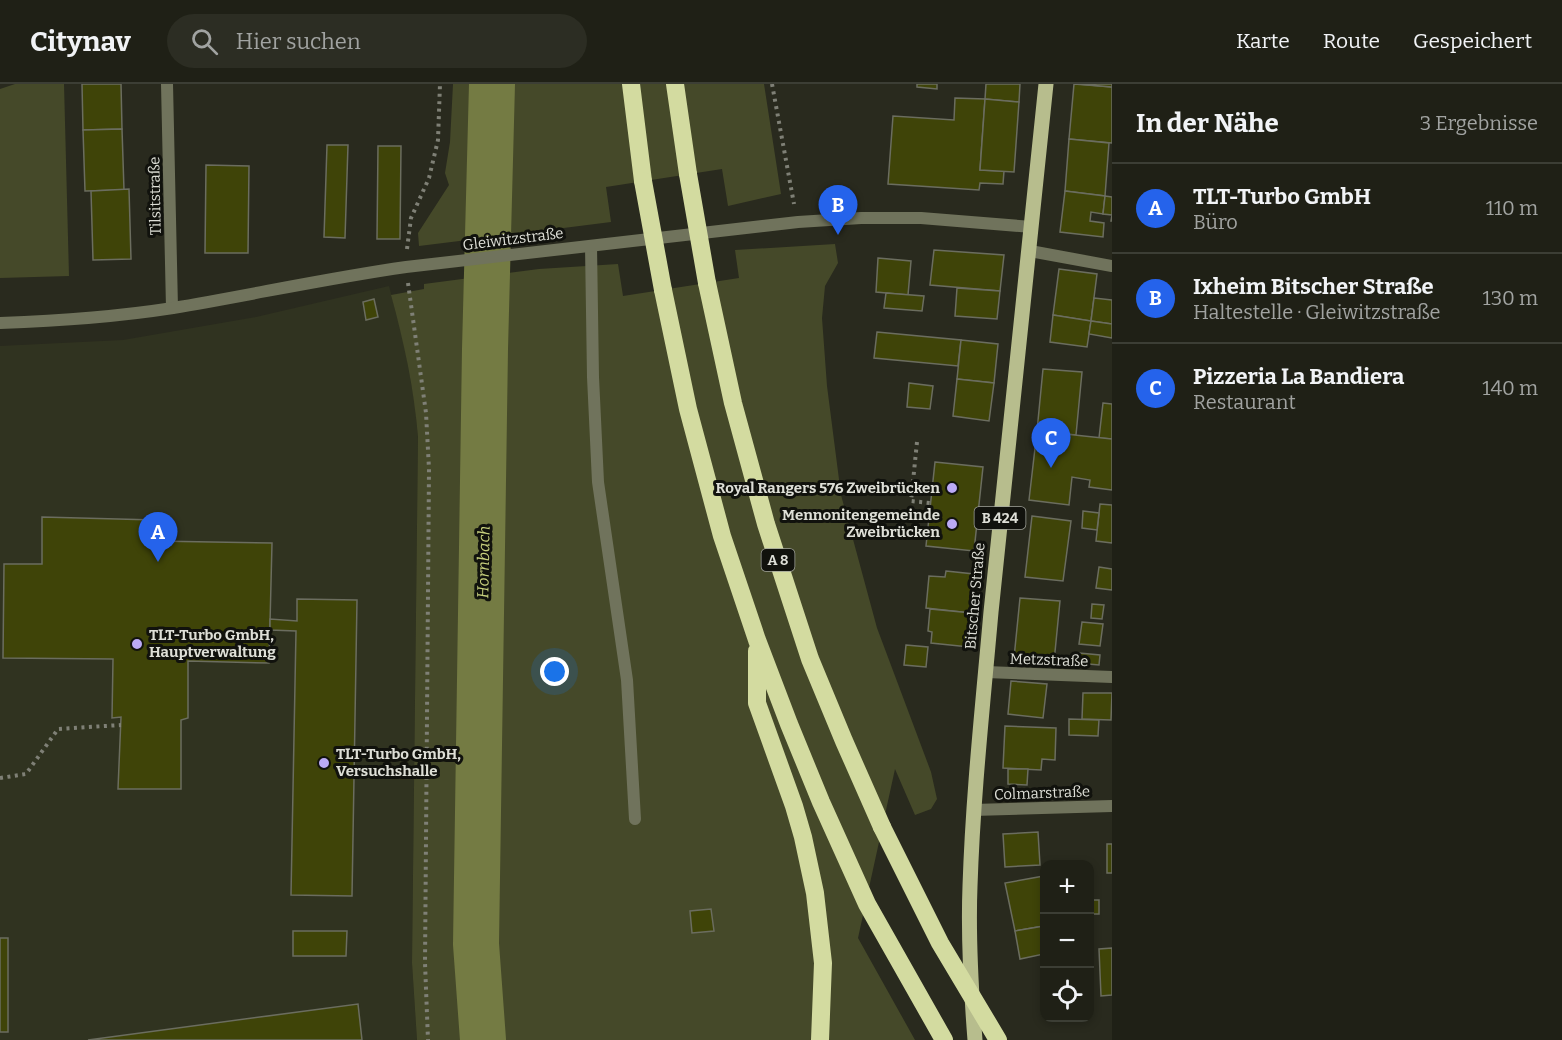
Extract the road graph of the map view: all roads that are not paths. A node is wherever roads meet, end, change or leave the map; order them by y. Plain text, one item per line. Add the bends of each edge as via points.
1 (167, 84) edge
2 (631, 84) edge
3 (675, 84) edge
4 (1046, 84) edge
5 (1032, 226) junction
6 (591, 246) junction
7 (1030, 251) junction
8 (1112, 266) edge
9 (172, 308) junction
10 (0, 323) edge
11 (757, 640) junction
12 (986, 672) junction
13 (1112, 678) edge
14 (1112, 806) edge
15 (973, 810) junction
16 (635, 819) dead end
17 (820, 1040) edge
18 (944, 1040) edge
19 (975, 1040) edge
20 (998, 1040) edge

1 - 9 street, Tilsitstraße
2 - 11 highway, bridge via 643,181 694,432 722,536
3 - 20 highway, A 8, bridge via 707,283 733,403 766,524 810,659 882,827 940,943
4 - 5 main road, Bitscher Straße / B 424
5 - 6 street, Gleiwitzstraße via 861,218
5 - 7 main road, Bitscher Straße / B 424
6 - 9 street, Gleiwitzstraße via 359,273
6 - 16 street via 598,482 627,680
7 - 8 street
7 - 12 main road, Bitscher Straße / B 424
9 - 10 street, Gleiwitzstraße via 81,319
11 - 17 highway via 757,703 794,806 815,893 823,963
11 - 18 highway via 867,904
12 - 13 street, Metzstraße
12 - 15 main road, Bitscher Straße / B 424
14 - 15 street, Colmarstraße
15 - 19 main road, Bitscher Straße / B 424 via 970,940

